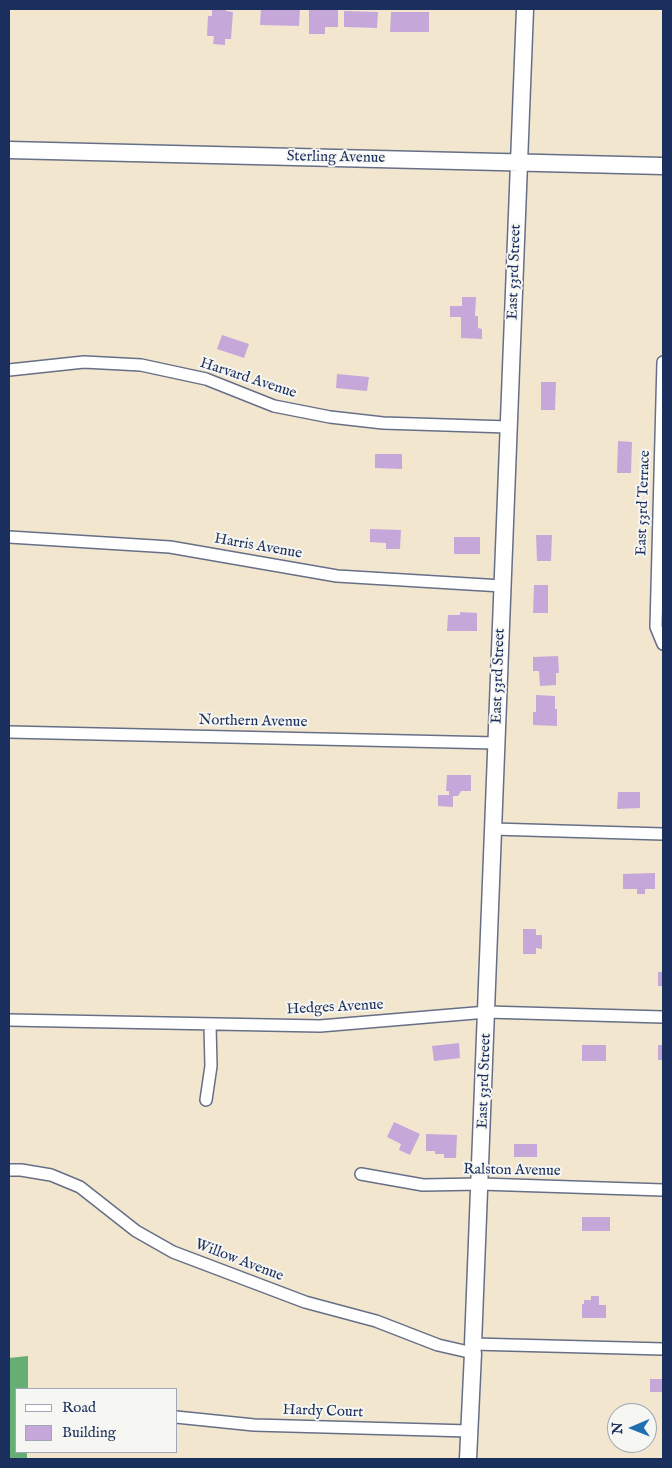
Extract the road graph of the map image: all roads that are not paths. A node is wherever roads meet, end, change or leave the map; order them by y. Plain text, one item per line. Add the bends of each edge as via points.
1 (525, 9) edge
2 (9, 150) edge
3 (519, 162) junction
4 (663, 166) edge
5 (663, 362) edge
6 (9, 370) edge
7 (508, 427) junction
8 (9, 537) edge
9 (502, 586) junction
10 (663, 644) edge
11 (9, 732) edge
12 (496, 743) junction
13 (493, 829) junction
14 (663, 834) edge
15 (487, 1012) junction
16 (663, 1017) edge
17 (9, 1020) edge
18 (210, 1025) junction
19 (206, 1100) dead end
20 (9, 1170) edge
21 (361, 1174) dead end
22 (481, 1184) junction
23 (663, 1190) edge
24 (473, 1348) junction
25 (663, 1350) edge
26 (178, 1417) edge
27 (469, 1431) junction
28 (468, 1459) edge

1 - 3 street, East 53rd Street
2 - 3 street, Sterling Avenue
3 - 4 street, Sterling Avenue
3 - 7 street, East 53rd Street
5 - 10 street, East 53rd Terrace via 656,626
6 - 7 street, Harvard Avenue via 84,362 141,366 206,379 274,406 330,417 383,424
7 - 9 street, East 53rd Street
8 - 9 street, Harris Avenue via 170,547 338,576
9 - 12 street, East 53rd Street
11 - 12 street, Northern Avenue
12 - 13 street, East 53rd Street
13 - 14 street
13 - 15 street, East 53rd Street
15 - 16 street, Hedges Avenue
15 - 18 street, Hedges Avenue via 320,1026
15 - 22 street, East 53rd Street
17 - 18 street, Hedges Avenue
18 - 19 street via 211,1066
20 - 24 street, Willow Avenue via 51,1175 80,1187 136,1231 173,1252 305,1302 376,1321 438,1345
21 - 22 street, Ralston Avenue via 423,1185
22 - 23 street, Ralston Avenue
22 - 24 street, East 53rd Street
24 - 25 street, Willow Avenue
24 - 27 street, East 53rd Street
26 - 27 street, Hardy Court via 254,1425
27 - 28 street, East 53rd Street

